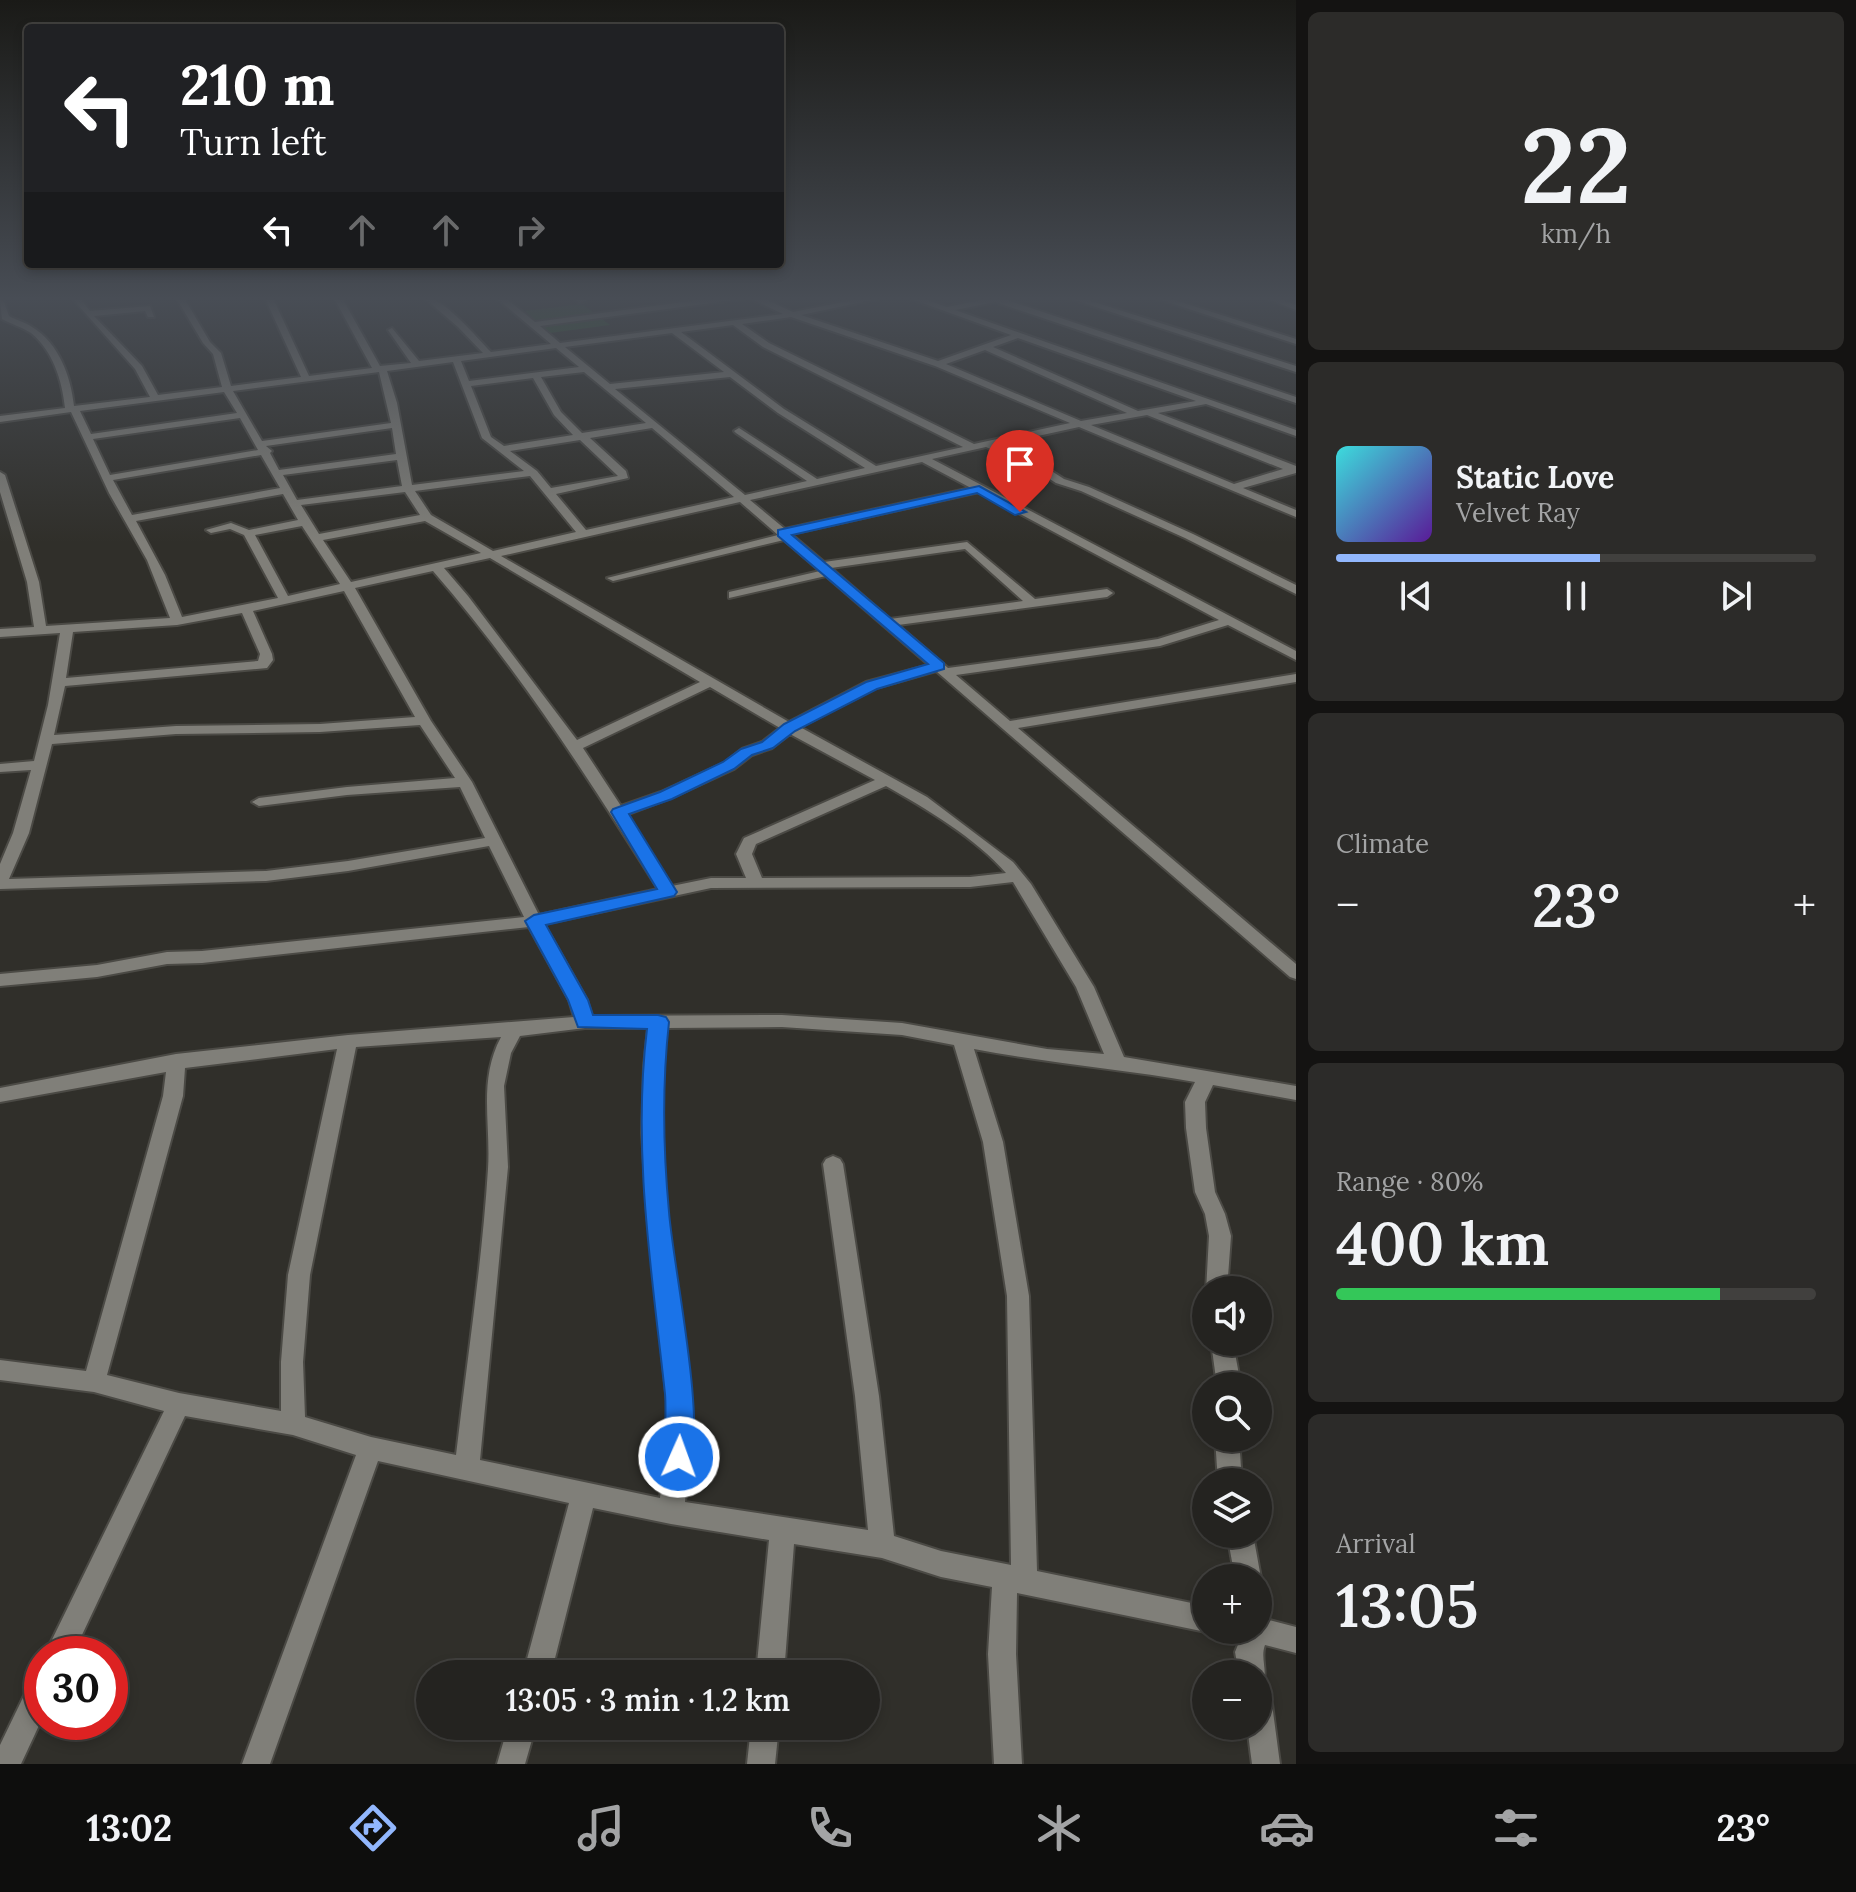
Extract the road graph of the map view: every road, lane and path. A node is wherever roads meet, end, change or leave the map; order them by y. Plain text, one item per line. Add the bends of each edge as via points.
1 (66, 378) edge
2 (147, 378) edge
3 (224, 378) edge
4 (304, 378) edge
5 (383, 378) edge
6 (462, 378) edge
7 (509, 378) edge
8 (538, 378) edge
9 (596, 378) edge
10 (689, 378) edge
11 (737, 378) edge
12 (833, 378) edge
13 (971, 378) edge
14 (1060, 378) edge
15 (1139, 378) edge
16 (1231, 378) edge
17 (464, 384) junction
18 (606, 387) junction
19 (227, 389) junction
20 (155, 398) junction
21 (1296, 400) edge
22 (1204, 402) junction
23 (72, 409) junction
24 (1143, 413) junction
25 (243, 415) junction
26 (0, 419) edge
27 (1078, 424) junction
28 (396, 425) junction
29 (653, 425) junction
30 (739, 431) dead end
31 (1296, 433) edge
32 (88, 437) junction
33 (581, 437) junction
34 (989, 445) junction
35 (264, 448) junction
36 (974, 448) junction
37 (503, 449) junction
38 (401, 456) junction
39 (924, 459) junction
40 (1295, 469) edge
41 (875, 470) junction
42 (278, 473) junction
43 (533, 473) junction
44 (0, 475) edge
45 (108, 478) junction
46 (816, 483) junction
47 (407, 487) junction
48 (1233, 488) junction
49 (979, 489) junction
50 (549, 492) junction
51 (291, 497) junction
52 (743, 499) junction
53 (1296, 514) edge
54 (427, 517) junction
55 (131, 519) junction
56 (305, 522) junction
57 (211, 530) dead end
58 (248, 533) junction
59 (583, 534) junction
60 (784, 534) junction
61 (316, 538) junction
62 (490, 556) junction
63 (437, 568) junction
64 (824, 569) junction
65 (613, 578) dead end
66 (348, 587) junction
67 (1296, 590) edge
68 (1107, 593) dead end
69 (733, 595) dead end
70 (285, 601) junction
71 (1033, 604) junction
72 (246, 609) junction
73 (177, 621) junction
74 (1228, 621) junction
75 (888, 623) junction
76 (67, 629) junction
77 (41, 631) junction
78 (0, 633) edge
79 (1296, 656) edge
80 (942, 669) junction
81 (1296, 678) edge
82 (712, 681) junction
83 (57, 683) junction
84 (424, 721) junction
85 (1009, 725) junction
86 (790, 727) junction
87 (47, 740) junction
88 (575, 746) junction
89 (40, 765) junction
90 (0, 768) edge
91 (887, 780) junction
92 (465, 782) junction
93 (259, 802) dead end
94 (619, 812) junction
95 (493, 841) junction
96 (1017, 877) junction
97 (755, 881) junction
98 (0, 883) edge
99 (668, 892) junction
100 (534, 921) junction
101 (1296, 973) edge
102 (0, 980) edge
103 (585, 1022) junction
104 (658, 1022) junction
105 (513, 1032) junction
106 (962, 1040) junction
107 (348, 1041) junction
108 (176, 1061) junction
109 (1117, 1062) junction
110 (1207, 1078) junction
111 (1296, 1093) edge
112 (0, 1095) edge
113 (833, 1164) dead end
114 (1217, 1276) edge
115 (0, 1370) edge
116 (94, 1382) junction
117 (179, 1404) junction
118 (293, 1424) junction
119 (371, 1448) junction
120 (467, 1468) junction
121 (584, 1494) junction
122 (671, 1512) junction
123 (782, 1531) junction
124 (882, 1545) junction
125 (1015, 1578) junction
126 (1192, 1616) edge
127 (1272, 1634) edge
128 (68, 1636) edge
129 (1296, 1640) edge
130 (541, 1660) edge
131 (771, 1660) edge
132 (24, 1726) edge
133 (518, 1740) edge
134 (764, 1740) edge
135 (1263, 1740) edge
136 (6, 1764) edge
137 (256, 1764) edge
138 (511, 1764) edge
139 (761, 1764) edge
140 (1008, 1764) edge
141 (1266, 1764) edge

1 - 23 street
2 - 20 street
3 - 19 street
4 - 19 street
5 - 28 street
6 - 17 street
7 - 17 street
8 - 33 street via 557,413
9 - 18 street
10 - 18 street
11 - 41 street
12 - 36 street
13 - 27 street
14 - 24 street
15 - 22 street
16 - 21 street
17 - 37 street via 487,438
18 - 29 street
19 - 20 street
19 - 25 street
20 - 23 street
22 - 24 street
22 - 31 street
23 - 26 street
23 - 32 street
24 - 27 street
24 - 40 street
25 - 32 street
25 - 35 street
27 - 34 street
27 - 48 street
28 - 35 street
28 - 38 street
29 - 33 street
29 - 52 street
30 - 46 street
32 - 45 street
33 - 37 street
33 - 50 street via 623,478
34 - 36 street
34 - 67 street
35 - 42 street
35 - 45 street
36 - 39 street
37 - 43 street
38 - 42 street
38 - 47 street
39 - 41 street
39 - 49 street
40 - 48 street
41 - 46 street
42 - 51 street
43 - 47 street
43 - 50 street
44 - 77 street via 33,582
45 - 55 street
46 - 52 street
47 - 51 street
47 - 54 street
48 - 53 street
49 - 60 street
49 - 74 street
50 - 59 street
51 - 55 street
51 - 56 street
52 - 59 street
52 - 60 street
54 - 61 street
54 - 62 street
55 - 73 street
56 - 58 street
56 - 61 street
57 - 58 street via 231,526
58 - 70 street
59 - 62 street
60 - 64 street
60 - 65 street
61 - 66 street
62 - 63 street
62 - 82 street
63 - 66 street
63 - 88 street
64 - 69 street
64 - 71 street via 967,545
64 - 75 street
66 - 70 street
66 - 84 street
68 - 71 street
70 - 72 street
71 - 75 street
72 - 73 street
72 - 83 street via 266,654 262,665
73 - 76 street
74 - 79 street
74 - 80 street via 1160,642
75 - 80 street
76 - 77 street
76 - 83 street
77 - 78 street
80 - 85 street
80 - 86 street via 871,685
81 - 85 street
82 - 86 street
82 - 88 street
83 - 87 street
84 - 87 street
84 - 92 street
85 - 101 street
86 - 91 street
86 - 94 street via 729,766
87 - 89 street
88 - 94 street
89 - 90 street
89 - 98 street
91 - 96 street via 952,820
91 - 97 street via 749,841 744,854
92 - 93 street
92 - 95 street
94 - 99 street
95 - 98 street via 266,876
95 - 100 street
96 - 97 street via 970,882
96 - 109 street via 1085,987
97 - 99 street
99 - 100 street
100 - 102 street
100 - 103 street
103 - 104 street
103 - 105 street
104 - 106 street via 782,1021 902,1029
104 - 122 street via 652,1133 681,1420
105 - 107 street
105 - 120 street via 495,1086 498,1167
106 - 109 street
106 - 125 street via 993,1142 1018,1296
107 - 108 street
107 - 118 street via 299,1275
108 - 112 street
108 - 116 street via 170,1109
109 - 110 street
110 - 111 street
110 - 114 street via 1195,1102 1196,1128 1205,1192 1220,1236
113 - 124 street via 867,1396
115 - 116 street
116 - 117 street
117 - 118 street
117 - 128 street
118 - 119 street
119 - 120 street
119 - 137 street
120 - 121 street
121 - 122 street
121 - 130 street
122 - 123 street
123 - 124 street
123 - 131 street
124 - 125 street via 941,1564
125 - 126 street
125 - 140 street via 1002,1654
127 - 129 street
132 - 136 street
133 - 138 street
134 - 139 street
135 - 141 street

